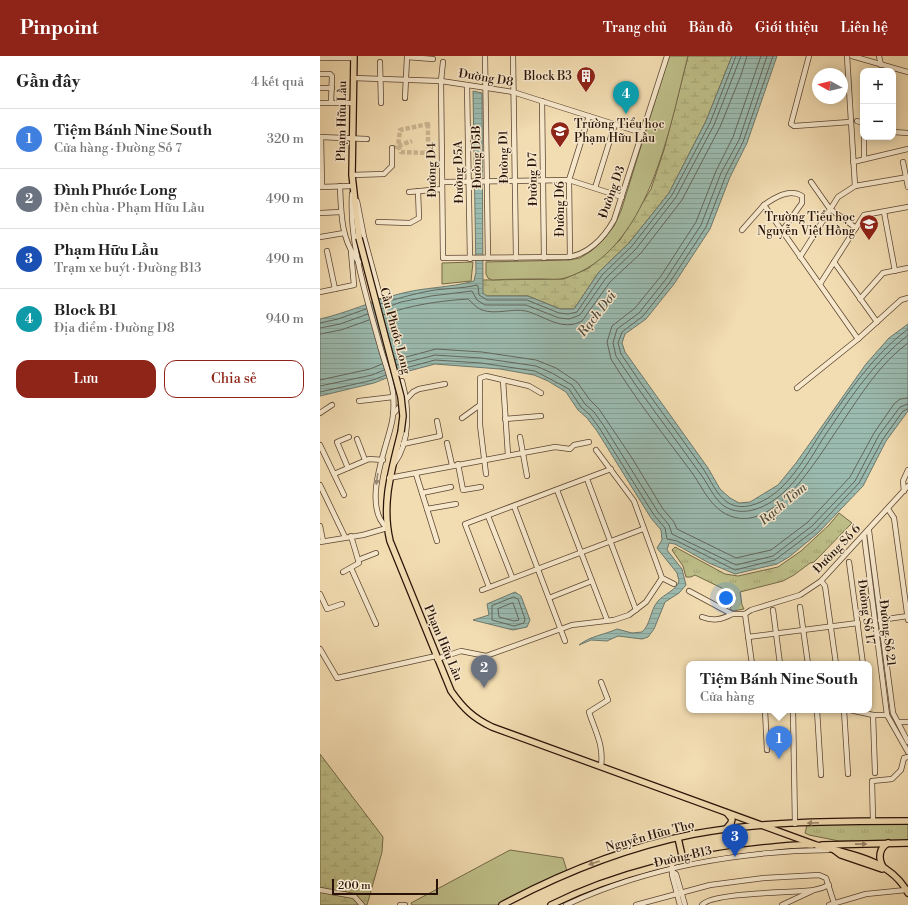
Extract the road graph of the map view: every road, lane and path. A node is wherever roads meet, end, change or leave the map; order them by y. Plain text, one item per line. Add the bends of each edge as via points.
1 (485, 56) edge
2 (513, 56) edge
3 (667, 56) edge
4 (809, 56) edge
5 (847, 56) edge
6 (852, 56) edge
7 (879, 56) edge
8 (354, 57) edge
9 (320, 58) edge
10 (433, 58) dead end
11 (380, 62) dead end
12 (443, 62) dead end
13 (881, 65) junction
14 (908, 72) edge
15 (320, 74) edge
16 (353, 78) junction
17 (381, 79) junction
18 (405, 80) junction
19 (441, 81) junction
20 (467, 85) junction
21 (320, 88) edge
22 (332, 88) junction
23 (486, 88) junction
24 (513, 92) junction
25 (405, 98) dead end
26 (542, 101) junction
27 (320, 103) edge
28 (332, 103) junction
29 (353, 103) junction
30 (381, 103) dead end
31 (589, 116) junction
32 (857, 120) dead end
33 (850, 122) junction
34 (860, 122) edge
35 (615, 124) junction
36 (896, 132) edge
37 (642, 133) junction
38 (908, 133) edge
39 (321, 137) edge
40 (352, 138) junction
41 (367, 138) dead end
42 (864, 140) edge
43 (392, 148) tunnel mouth
44 (908, 149) edge
45 (864, 159) junction
46 (321, 162) edge
47 (852, 162) junction
48 (903, 162) dead end
49 (352, 175) junction
50 (907, 177) edge
51 (514, 180) junction
52 (543, 180) junction
53 (569, 180) junction
54 (471, 181) junction
55 (486, 181) junction
56 (442, 182) junction
57 (811, 182) dead end
58 (321, 186) edge
59 (340, 186) junction
60 (352, 186) junction
61 (855, 186) junction
62 (908, 187) edge
63 (596, 188) junction
64 (442, 189) junction
65 (418, 191) junction
66 (409, 192) dead end
67 (622, 197) junction
68 (764, 206) junction
69 (908, 207) edge
70 (830, 209) junction
71 (341, 212) junction
72 (884, 212) junction
73 (320, 213) edge
74 (378, 222) dead end
75 (856, 228) junction
76 (742, 230) dead end
77 (782, 231) junction
78 (344, 233) junction
79 (320, 237) edge
80 (359, 238) joint
81 (327, 251) dead end
82 (351, 252) junction
83 (570, 257) junction
84 (800, 257) junction
85 (487, 258) junction
86 (516, 258) junction
87 (544, 258) junction
88 (472, 259) junction
89 (359, 262) junction
90 (834, 262) junction
91 (908, 268) edge
92 (895, 270) junction
93 (375, 279) junction
94 (363, 283) junction
95 (820, 284) junction
96 (335, 289) junction
97 (320, 292) edge
98 (380, 296) dead end
99 (908, 298) edge
100 (860, 299) junction
101 (877, 322) junction
102 (858, 339) junction
103 (503, 380) junction
104 (402, 381) dead end
105 (445, 384) dead end
106 (796, 388) dead end
107 (541, 393) dead end
108 (393, 395) junction
109 (406, 400) junction
110 (358, 401) dead end
111 (332, 405) dead end
112 (480, 405) junction
113 (320, 412) edge
114 (393, 414) junction
115 (541, 416) dead end
116 (462, 418) dead end
117 (505, 419) junction
118 (437, 421) dead end
119 (401, 432) joint
120 (349, 436) dead end
121 (520, 437) dead end
122 (356, 439) dead end
123 (589, 442) dead end
124 (447, 443) dead end
125 (403, 444) junction
126 (320, 445) edge
127 (596, 450) dead end
128 (522, 453) junction
129 (508, 455) junction
130 (365, 460) junction
131 (382, 460) junction
132 (484, 460) junction
133 (458, 464) junction
134 (452, 465) junction
135 (392, 466) junction
136 (348, 468) junction
137 (611, 470) junction
138 (908, 470) edge
139 (334, 474) junction
140 (416, 474) junction
141 (486, 474) dead end
142 (527, 476) dead end
143 (389, 478) junction
144 (587, 479) junction
145 (320, 485) edge
146 (908, 486) edge
147 (452, 487) dead end
148 (481, 487) dead end
149 (557, 490) junction
150 (904, 491) junction
151 (422, 493) junction
152 (344, 495) dead end
153 (456, 504) dead end
154 (514, 506) junction
155 (427, 509) junction
156 (888, 509) junction
157 (488, 516) junction
158 (320, 526) edge
159 (387, 528) junction
160 (643, 529) junction
161 (869, 531) junction
162 (864, 535) junction
163 (351, 536) junction
164 (345, 537) junction
165 (322, 541) edge
166 (437, 541) dead end
167 (610, 541) junction
168 (581, 552) junction
169 (376, 553) dead end
170 (358, 560) junction
171 (849, 562) dead end
172 (350, 568) junction
173 (538, 569) junction
174 (343, 572) dead end
175 (512, 577) junction
176 (662, 578) junction
177 (592, 581) junction
178 (821, 581) junction
179 (674, 584) dead end
180 (489, 587) junction
181 (482, 590) dead end
182 (689, 591) dead end
183 (320, 594) edge
184 (549, 598) junction
185 (342, 604) dead end
186 (800, 607) dead end
187 (636, 610) junction
188 (773, 610) dead end
189 (732, 614) junction
190 (745, 614) junction
191 (908, 616) edge
192 (702, 617) dead end
193 (607, 620) junction
194 (880, 620) junction
195 (908, 620) edge
196 (858, 622) junction
197 (376, 624) dead end
198 (831, 626) junction
199 (561, 629) junction
200 (803, 630) junction
201 (776, 634) junction
202 (748, 637) junction
203 (565, 641) dead end
204 (320, 649) edge
205 (436, 657) junction
206 (752, 661) edge
207 (780, 661) edge
208 (808, 661) edge
209 (836, 661) edge
210 (863, 661) edge
211 (601, 682) dead end
212 (765, 713) edge
213 (793, 713) edge
214 (817, 713) edge
215 (844, 713) edge
216 (864, 713) edge
217 (887, 714) junction
218 (873, 715) junction
219 (898, 722) junction
220 (908, 722) edge
221 (908, 742) edge
222 (767, 750) dead end
223 (908, 752) edge
224 (908, 757) edge
225 (601, 766) junction
226 (875, 773) dead end
227 (848, 774) dead end
228 (820, 775) dead end
229 (723, 811) junction
230 (908, 820) edge
231 (873, 821) junction
232 (795, 824) junction
233 (764, 826) junction
234 (726, 829) junction
235 (678, 838) junction
236 (889, 843) junction
237 (908, 843) edge
238 (816, 845) junction
239 (833, 849) junction
240 (683, 860) junction
241 (672, 868) junction
242 (884, 870) junction
243 (829, 885) junction
244 (320, 890) edge
245 (816, 890) junction
246 (800, 891) junction
247 (907, 891) edge
248 (679, 893) junction
249 (801, 896) junction
250 (832, 904) edge
251 (362, 905) edge
252 (400, 905) edge
253 (405, 905) edge
254 (502, 905) edge
255 (551, 905) edge
256 (566, 905) edge
257 (636, 905) edge
258 (680, 905) edge
259 (685, 905) edge
260 (702, 905) edge
261 (782, 905) edge

1 - 23 street, Đường D5B
2 - 24 street, Đường D1
3 - 37 street, Đường D3
4 - 33 street via 792,124 794,126
5 - 33 street
6 - 13 street
7 - 13 street
8 - 9 street
8 - 16 main road, Phạm Hữu Lầu
10 - 18 street via 407,57
11 - 17 street
12 - 19 street, Đường D4
13 - 14 street
15 - 22 street via 332,76
16 - 17 street, Đường D8
16 - 29 main road, Phạm Hữu Lầu
17 - 18 street, Đường D8
17 - 30 street
18 - 19 street, Đường D8
18 - 25 street
19 - 20 street, Đường D8
19 - 56 street, Đường D4
20 - 23 street, Đường D8
20 - 54 street, Đường D5A
21 - 22 street
22 - 28 street
23 - 24 street, Đường D8
23 - 55 street, Đường D5B
24 - 26 street, Đường D8
24 - 51 street, Đường D1
26 - 31 street, Đường D8
26 - 52 street, Đường D7
27 - 28 street
28 - 29 street
29 - 40 main road, Phạm Hữu Lầu
31 - 35 street, Đường D8
31 - 53 street, Đường D6
32 - 34 street
33 - 47 street
35 - 37 street, Đường D8
35 - 63 street
36 - 38 street
37 - 67 street, Đường D3
39 - 40 street
39 - 46 street
40 - 41 street
40 - 49 main road, Phạm Hữu Lầu
42 - 45 street
43 - 49 street via 392,166 384,174
44 - 45 street
45 - 47 street
46 - 58 street
47 - 61 street
48 - 50 street
49 - 60 main road, Phạm Hữu Lầu
50 - 61 street
50 - 62 street
51 - 52 street
51 - 55 street
51 - 86 street, Đường D1
52 - 53 street
52 - 87 street, Đường D7
53 - 63 street
53 - 83 street, Đường D6
54 - 55 street
54 - 56 street
54 - 88 street, Đường D5A
55 - 85 street, Đường D5B
56 - 64 street, Đường D4
57 - 70 street
58 - 59 street
59 - 60 street
59 - 71 street
60 - 80 main road, Phạm Hữu Lầu
60 - 89 street, Phạm Hữu Lầu via 353,220
60 - 93 street, Phạm Hữu Lầu
61 - 70 street via 838,198
63 - 67 street
64 - 65 street
64 - 88 street, Đường D4 via 443,258
65 - 66 street
65 - 74 street via 419,218 415,222
67 - 83 street, Đường D3 via 614,220 602,237 583,253
68 - 76 street
68 - 77 street
68 - 77 street via 778,196 795,193 802,196 802,203
69 - 72 street
70 - 75 street
70 - 84 street
71 - 73 street
71 - 78 street
72 - 75 street via 864,215
72 - 92 street
75 - 90 street
77 - 84 street
78 - 79 street
78 - 82 street
80 - 119 main road, Cầu Phước Long, bridge via 401,397
81 - 96 street
82 - 89 street
82 - 96 street via 354,285
83 - 87 street, Đường D3
84 - 95 street
85 - 86 street, Đường D3
85 - 88 street, Đường D3
86 - 87 street, Đường D3
89 - 94 street, Phạm Hữu Lầu
90 - 95 street
90 - 100 street
91 - 92 street
92 - 100 street via 883,273
93 - 94 street
93 - 98 street, Phạm Hữu Lầu
94 - 108 street, Cầu Phước Long
95 - 102 street
96 - 97 street
99 - 101 street via 901,300
100 - 101 street
101 - 102 street
102 - 106 street
103 - 107 street via 529,386
103 - 112 street via 486,376 480,378
103 - 117 street
104 - 109 street, Phạm Hữu Lầu
105 - 109 street via 419,389
108 - 110 street
108 - 114 street, Phạm Hữu Lầu
109 - 114 street
109 - 125 street, Phạm Hữu Lầu via 407,419
111 - 113 street
112 - 116 street
112 - 132 street
114 - 131 street, Phạm Hữu Lầu
115 - 117 street
117 - 129 street
118 - 125 street via 440,436
119 - 135 main road, Phạm Hữu Lầu
120 - 136 street via 337,442
121 - 128 street
122 - 130 street
123 - 128 street via 574,445 570,449 555,447
124 - 134 street
125 - 135 street, Phạm Hữu Lầu
126 - 139 street
127 - 137 street
128 - 129 street
128 - 142 street
129 - 132 street
130 - 131 street
130 - 136 street
131 -> 159 street, Phạm Hữu Lầu via 378,472 377,504 382,522
132 - 133 street
132 - 141 street
133 - 134 street
133 - 148 street via 463,490
134 - 140 street
135 - 143 main road, Phạm Hữu Lầu
136 - 139 street
137 - 144 street
137 - 160 street via 634,501
138 - 150 street via 903,481
139 - 152 street
140 - 143 street
140 - 151 street
143 - 159 main road, Phạm Hữu Lầu
144 - 149 street
144 - 167 street
145 - 164 street
146 - 150 street, Đường Số 6
147 - 151 street
149 - 154 street
149 - 168 street
150 - 156 street, Đường Số 6
151 - 155 street
153 - 155 street
154 - 157 street
154 - 173 street
155 - 166 street
156 - 161 street, Đường Số 6
156 - 191 street via 894,518
157 - 175 street
157 - 180 street via 465,524
158 - 165 street
159 - 163 street
159 - 205 main road, Phạm Hữu Lầu via 394,554
160 - 167 street
160 - 176 street
161 - 162 street, Đường Số 6
161 - 194 street, Đường Số 21
162 - 178 street, Đường Số 6
162 - 217 street, Đường Số 21
163 - 164 street
163 - 170 street
164 - 165 street
167 - 168 street
167 - 187 street
168 - 173 street
168 - 177 street
169 - 170 street
170 - 172 street via 359,563
171 - 196 street, Đường Số 17
172 - 174 street
172 - 197 street
173 - 175 street
173 - 184 street
175 - 180 street
176 - 179 street
176 - 187 street via 646,602
177 - 184 street
177 - 193 street
178 - 190 street, Đường Số 6 via 800,595
178 - 198 street via 825,586
180 - 181 street
182 - 189 street
183 - 185 street via 327,609
184 - 199 street
186 - 200 street
187 - 193 street via 630,615
188 - 201 street
189 - 190 street
189 - 192 street via 717,620
190 - 202 street
191 - 194 street
191 - 195 street
193 - 199 street
194 - 219 street, Đường Số 21 via 893,713
196 - 198 street
196 - 210 street, Đường Số 17
198 - 200 street
198 - 209 street
199 - 203 street
199 - 205 street via 486,656 461,651
200 - 201 street
200 - 208 street
201 - 202 street
201 - 207 street
202 - 206 street
204 - 205 street via 337,678
205 - 225 main road, Phạm Hữu Lầu via 451,691 464,709 475,718 492,727
211 - 225 street via 608,700 589,712 602,748
212 - 222 street
213 - 232 street
214 - 228 street
215 - 227 street
216 - 218 street
217 - 218 street
217 - 223 street, Đường Số 21
218 - 226 street
219 - 220 street
219 - 221 street, Đường Số 21
224 - 231 street via 904,758 901,770 892,779 872,781
225 - 229 main road, Phạm Hữu Lầu
229 - 233 main road, Phạm Hữu Lầu
229 - 234 main road via 732,819
230 - 231 main road, Nguyễn Hữu Thọ
231 -> 232 main road, Nguyễn Hữu Thọ
232 - 233 main road, Nguyễn Hữu Thọ
233 - 234 main road, Nguyễn Hữu Thọ
233 - 238 main road, Phạm Hữu Lầu
234 - 235 main road, Nguyễn Hữu Thọ
235 - 240 main road
235 -> 254 main road, Nguyễn Hữu Thọ via 591,864 549,881
236 - 237 main road
238 -> 236 main road
236 - 242 main road via 880,856
238 - 239 main road, Phạm Hữu Lầu
238 - 240 main road via 799,844
239 - 241 street, Đường B13 via 776,852
239 - 242 main road, Phạm Hữu Lầu via 874,861
240 - 241 main road
241 - 248 street
241 - 255 main road via 602,884
241 - 256 street, Đường B13
242 - 247 main road, Phạm Hữu Lầu via 898,879
243 - 245 street
243 - 248 street via 822,876 792,876 710,885
243 - 250 street
244 - 251 street via 354,896
245 - 246 street
245 - 249 street
246 - 249 street
246 - 260 street via 710,900
247 - 250 street via 866,894
248 - 257 street
248 - 258 street
248 - 259 street
249 - 261 street
252 - 253 street

